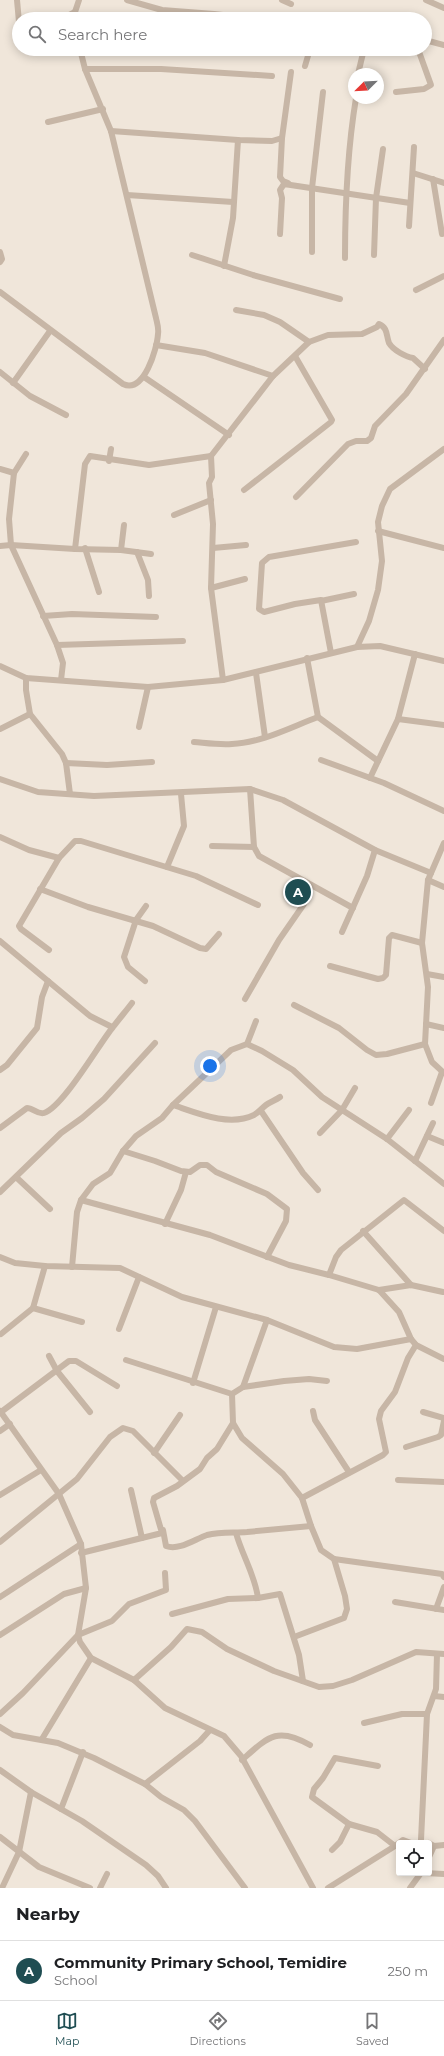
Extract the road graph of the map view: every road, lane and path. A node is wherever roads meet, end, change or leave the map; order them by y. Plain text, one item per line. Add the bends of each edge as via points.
1 (17, 0) edge
2 (79, 0) edge
3 (127, 0) edge
4 (282, 0) edge
5 (430, 1) edge
6 (291, 4) dead end
7 (444, 8) edge
8 (18, 12) edge
9 (75, 12) edge
10 (188, 12) edge
11 (432, 42) edge
12 (444, 45) edge
13 (82, 56) edge
14 (308, 56) edge
15 (362, 56) edge
16 (421, 56) edge
17 (305, 66) dead end
18 (359, 68) edge
19 (85, 69) junction
20 (291, 72) dead end
21 (272, 76) dead end
22 (323, 92) dead end
23 (396, 92) dead end
24 (355, 104) edge
25 (103, 109) junction
26 (48, 122) dead end
27 (111, 131) junction
28 (282, 138) junction
29 (238, 140) junction
30 (414, 147) dead end
31 (383, 149) dead end
32 (412, 173) junction
33 (444, 175) edge
34 (433, 179) junction
35 (443, 182) edge
36 (294, 185) junction
37 (312, 188) junction
38 (345, 193) junction
39 (127, 196) junction
40 (376, 198) junction
41 (233, 202) junction
42 (410, 203) junction
43 (410, 226) dead end
44 (280, 234) dead end
45 (442, 234) dead end
46 (0, 252) edge
47 (312, 252) dead end
48 (192, 255) dead end
49 (374, 255) dead end
50 (345, 258) dead end
51 (0, 262) edge
52 (224, 266) junction
53 (444, 276) edge
54 (416, 290) dead end
55 (0, 292) edge
56 (340, 299) dead end
57 (236, 310) dead end
58 (50, 331) junction
59 (444, 340) edge
60 (309, 342) junction
61 (156, 345) junction
62 (294, 356) junction
63 (425, 369) junction
64 (0, 372) edge
65 (273, 376) junction
66 (144, 377) junction
67 (13, 383) junction
68 (66, 415) dead end
69 (229, 435) junction
70 (111, 449) dead end
71 (444, 449) edge
72 (26, 454) dead end
73 (211, 456) junction
74 (109, 461) junction
75 (0, 469) edge
76 (14, 473) junction
77 (244, 490) dead end
78 (296, 497) dead end
79 (211, 500) junction
80 (174, 515) dead end
81 (124, 525) dead end
82 (378, 531) junction
83 (356, 542) dead end
84 (11, 545) junction
85 (246, 545) dead end
86 (0, 546) edge
87 (85, 548) junction
88 (213, 548) junction
89 (444, 548) edge
90 (75, 549) junction
91 (121, 550) junction
92 (137, 552) junction
93 (151, 554) dead end
94 (245, 579) dead end
95 (211, 588) junction
96 (99, 592) dead end
97 (354, 594) dead end
98 (149, 596) dead end
99 (321, 601) junction
100 (43, 616) junction
101 (156, 617) dead end
102 (183, 641) dead end
103 (57, 645) junction
104 (357, 648) junction
105 (331, 653) junction
106 (415, 654) junction
107 (307, 658) junction
108 (444, 661) edge
109 (0, 666) edge
110 (256, 673) junction
111 (26, 678) junction
112 (61, 680) junction
113 (224, 680) junction
114 (148, 686) junction
115 (30, 714) junction
116 (318, 717) junction
117 (398, 719) junction
118 (444, 725) edge
119 (139, 727) dead end
120 (0, 729) edge
121 (265, 737) junction
122 (194, 742) dead end
123 (321, 760) dead end
124 (378, 761) junction
125 (66, 762) junction
126 (152, 762) dead end
127 (370, 778) junction
128 (0, 779) edge
129 (250, 789) junction
130 (70, 794) junction
131 (181, 794) junction
132 (444, 811) edge
133 (0, 837) edge
134 (444, 843) edge
135 (212, 846) dead end
136 (254, 847) junction
137 (375, 850) junction
138 (59, 858) junction
139 (167, 867) junction
140 (431, 873) junction
141 (428, 880) junction
142 (311, 885) junction
143 (444, 887) edge
144 (40, 889) junction
145 (258, 905) dead end
146 (146, 906) dead end
147 (353, 908) junction
148 (136, 920) junction
149 (342, 932) dead end
150 (219, 934) dead end
151 (422, 943) junction
152 (2, 945) edge
153 (48, 950) dead end
154 (330, 966) dead end
155 (428, 974) junction
156 (444, 977) edge
157 (145, 981) dead end
158 (48, 982) junction
159 (245, 999) dead end
160 (132, 1003) dead end
161 (294, 1005) dead end
162 (256, 1021) dead end
163 (426, 1024) junction
164 (112, 1027) junction
165 (444, 1028) edge
166 (155, 1043) dead end
167 (246, 1044) junction
168 (425, 1044) junction
169 (0, 1070) edge
170 (443, 1073) edge
171 (355, 1088) dead end
172 (280, 1097) dead end
173 (431, 1103) dead end
174 (172, 1105) junction
175 (261, 1110) junction
176 (342, 1110) junction
177 (409, 1110) dead end
178 (433, 1123) dead end
179 (0, 1128) edge
180 (320, 1133) dead end
181 (427, 1136) junction
182 (387, 1139) junction
183 (444, 1143) edge
184 (123, 1151) junction
185 (414, 1161) junction
186 (186, 1172) junction
187 (16, 1177) junction
188 (444, 1184) edge
189 (318, 1190) dead end
190 (0, 1192) edge
191 (81, 1200) junction
192 (50, 1209) dead end
193 (165, 1224) junction
194 (363, 1231) junction
195 (444, 1231) edge
196 (0, 1257) edge
197 (267, 1257) junction
198 (45, 1266) junction
199 (72, 1267) junction
200 (329, 1275) junction
201 (139, 1277) junction
202 (411, 1285) junction
203 (380, 1290) junction
204 (443, 1292) dead end
205 (216, 1307) junction
206 (34, 1308) junction
207 (267, 1320) junction
208 (82, 1322) dead end
209 (119, 1329) dead end
210 (1, 1334) edge
211 (411, 1339) junction
212 (416, 1345) junction
213 (49, 1356) dead end
214 (444, 1359) edge
215 (126, 1360) dead end
216 (57, 1371) junction
217 (326, 1381) dead end
218 (193, 1383) junction
219 (117, 1386) dead end
220 (243, 1387) junction
221 (232, 1394) junction
222 (0, 1411) edge
223 (313, 1411) dead end
224 (90, 1412) dead end
225 (423, 1412) dead end
226 (180, 1415) dead end
227 (444, 1419) edge
228 (234, 1423) junction
229 (10, 1424) junction
230 (0, 1431) edge
231 (406, 1447) dead end
232 (154, 1453) junction
233 (41, 1470) junction
234 (349, 1472) junction
235 (398, 1480) dead end
236 (183, 1481) junction
237 (444, 1482) edge
238 (131, 1490) dead end
239 (59, 1494) junction
240 (0, 1495) edge
241 (302, 1498) junction
242 (311, 1526) junction
243 (163, 1530) junction
244 (236, 1533) junction
245 (142, 1538) junction
246 (0, 1542) edge
247 (81, 1544) junction
248 (81, 1553) junction
249 (334, 1559) junction
250 (166, 1573) dead end
251 (444, 1577) edge
252 (444, 1587) edge
253 (86, 1588) junction
254 (0, 1597) edge
255 (258, 1598) junction
256 (395, 1602) dead end
257 (436, 1609) junction
258 (444, 1610) edge
259 (172, 1614) dead end
260 (0, 1635) edge
261 (78, 1635) junction
262 (294, 1637) junction
263 (441, 1654) edge
264 (91, 1658) junction
265 (134, 1680) junction
266 (303, 1681) junction
267 (434, 1696) junction
268 (444, 1697) edge
269 (0, 1714) edge
270 (427, 1714) junction
271 (364, 1723) dead end
272 (0, 1727) edge
273 (210, 1730) junction
274 (42, 1739) junction
275 (310, 1745) dead end
276 (83, 1752) junction
277 (242, 1760) junction
278 (378, 1766) dead end
279 (0, 1770) edge
280 (145, 1784) junction
281 (32, 1792) junction
282 (61, 1809) junction
283 (350, 1824) junction
284 (0, 1837) edge
285 (419, 1840) edge
286 (432, 1844) edge
287 (444, 1845) edge
288 (395, 1846) joint
289 (332, 1850) dead end
290 (19, 1852) junction
291 (432, 1873) edge
292 (106, 1874) dead end
293 (444, 1874) edge
294 (419, 1876) edge
295 (164, 1886) edge
296 (2, 1888) edge
297 (90, 1888) edge
298 (100, 1888) edge
299 (156, 1888) edge
300 (245, 1888) edge
301 (313, 1888) edge
302 (328, 1888) edge
303 (410, 1888) edge

1 - 8 street
2 - 9 street
3 - 10 street via 162,10
4 - 6 street
5 - 7 street
11 - 12 street
13 - 19 street
14 - 17 street
15 - 18 street
16 - 23 street via 431,85 424,89
19 - 21 street via 161,69
19 - 25 street
20 - 28 street
22 - 37 street
24 - 38 street via 348,148
25 - 26 street
25 - 27 street
27 - 29 street
27 - 39 street
28 - 29 street via 272,141
28 - 36 street via 280,176 283,181
29 - 41 street
30 - 32 street
31 - 40 street
32 - 34 street
32 - 42 street
33 - 35 street
34 - 35 street
34 - 45 street
36 - 37 street
36 - 44 street via 284,184 280,190
37 - 38 street
37 - 47 street
38 - 40 street
38 - 50 street
39 - 41 street
39 - 61 street via 156,318
40 - 42 street
40 - 49 street
41 - 52 street via 230,238
42 - 43 street
46 - 51 street
48 - 52 street
52 - 56 street
53 - 54 street
55 - 58 street
57 - 60 street via 264,315 280,322
58 - 66 street via 128,387
58 - 67 street
59 - 63 street
60 - 62 street
60 - 63 street via 328,335 362,334 377,328 379,324 387,331 390,344
61 - 65 street via 205,353
61 - 66 street
62 - 65 street
62 - 77 street via 332,422
63 - 78 street via 406,394 375,426 368,441 348,444
64 - 67 street
65 - 69 street
66 - 69 street
67 - 68 street via 30,396
69 - 73 street
70 - 74 street
71 - 82 street via 390,489 382,506
72 - 76 street
73 - 74 street via 149,465
73 - 79 street
74 - 90 street via 90,456 86,460
75 - 76 street
76 - 84 street via 9,519
79 - 80 street
79 - 88 street
81 - 91 street
82 - 89 street
82 - 104 street via 382,561 378,590 369,621
83 - 99 street via 269,557 262,563 259,609 264,612
84 - 86 street
84 - 90 street
84 - 100 street
85 - 88 street
87 - 90 street
87 - 91 street
87 - 96 street
88 - 95 street
91 - 92 street
92 - 93 street
92 - 98 street via 148,580
94 - 95 street
95 - 113 street
97 - 99 street
99 - 105 street
100 - 101 street via 72,614
100 - 103 street
102 - 103 street
103 - 112 street via 63,663
104 - 105 street
104 - 106 street via 380,646
105 - 107 street
106 - 108 street
106 - 117 street
107 - 110 street
107 - 116 street
109 - 111 street
110 - 113 street
110 - 121 street
111 - 112 street
111 - 115 street
112 - 114 street
113 - 114 street
114 - 119 street
115 - 120 street
115 - 125 street
116 - 121 street
116 - 124 street
117 - 118 street
117 - 124 street
121 - 122 street via 232,744
123 - 127 street
124 - 127 street
125 - 126 street via 107,765
125 - 130 street
127 - 132 street
128 - 130 street via 38,792
129 - 131 street
129 - 136 street
129 - 137 street via 283,800
130 - 131 street via 120,797
131 - 139 street via 184,826
133 - 138 street via 28,850
134 - 140 street
135 - 136 street
136 - 142 street via 259,856
137 - 140 street
137 - 147 street
138 - 139 street via 75,841 81,841
138 - 144 street
139 - 145 street via 196,876
140 - 141 street
141 - 143 street
141 - 151 street
142 - 147 street
142 - 159 street via 304,904 279,940
144 - 148 street via 88,907
144 - 153 street via 19,926
146 - 148 street
147 - 149 street
148 - 150 street via 200,948 206,949
148 - 157 street via 124,957 128,967
151 - 154 street via 392,935 386,975 383,978 378,979
151 - 155 street
152 - 158 street
155 - 156 street
155 - 163 street
158 - 164 street via 90,1016
158 - 169 street via 42,997 37,1028
160 - 164 street
161 - 168 street via 339,1028 376,1055
162 - 167 street
163 - 165 street
163 - 168 street
164 - 179 street via 65,1094 49,1110 39,1113 27,1108
166 - 187 street via 104,1099 61,1133
167 - 174 street via 231,1050
167 - 176 street via 293,1070 322,1097
168 - 170 street via 428,1056
170 - 173 street
171 - 176 street
172 - 175 street
174 - 175 street via 226,1120 254,1115
174 - 184 street via 162,1118 136,1136
175 - 189 street via 303,1173
176 - 180 street
176 - 182 street
177 - 182 street
178 - 181 street
181 - 183 street
181 - 185 street
182 - 185 street
184 - 186 street
184 - 191 street via 110,1173 93,1184
185 - 188 street
186 - 193 street via 181,1190
186 - 197 street via 200,1165 207,1165 221,1175 266,1194 287,1209 286,1221
187 - 190 street
187 - 192 street
191 - 193 street
191 - 199 street via 77,1212
193 - 197 street via 210,1235
194 - 195 street via 404,1200
194 - 200 street via 336,1257
194 - 202 street
196 - 198 street via 15,1263
197 - 200 street
198 - 199 street
198 - 206 street
199 - 201 street via 112,1267
200 - 203 street
201 - 205 street via 182,1297
201 - 209 street
202 - 203 street
202 - 204 street
203 - 211 street via 399,1312
205 - 207 street
205 - 218 street
206 - 208 street
206 - 210 street
207 - 211 street via 334,1347 357,1349
207 - 220 street
211 - 212 street
212 - 214 street
212 - 234 street via 408,1358 395,1392 382,1410 379,1419 386,1452
213 - 216 street
215 - 218 street
216 - 219 street via 69,1361 76,1361
216 - 222 street
216 - 224 street
217 - 220 street via 308,1379
218 - 221 street
220 - 221 street
221 - 228 street
222 - 229 street
223 - 234 street via 315,1420
225 - 227 street
226 - 232 street
227 - 231 street via 441,1435
228 - 236 street via 200,1469
228 - 241 street via 242,1438 283,1474
229 - 230 street
229 - 233 street
232 - 236 street
232 - 239 street via 133,1430 123,1428 110,1436 77,1479
233 - 239 street
233 - 240 street
234 - 241 street
235 - 237 street
236 - 243 street via 154,1498 153,1502
238 - 245 street
239 - 246 street
239 - 247 street
241 - 242 street
242 - 244 street
242 - 249 street via 321,1550
243 - 244 street via 166,1546 170,1547 223,1532
243 - 245 street via 160,1534
244 - 255 street via 241,1552 257,1587
245 - 248 street
247 - 248 street
247 - 254 street
248 - 253 street via 86,1569
249 - 251 street via 442,1574
249 - 262 street via 345,1596 347,1609 344,1618
250 - 261 street via 166,1590 129,1604 112,1621
252 - 257 street
253 - 260 street via 64,1594
253 - 261 street
255 - 259 street via 228,1599
255 - 262 street via 280,1594
256 - 257 street
257 - 258 street
261 - 264 street
261 - 269 street via 23,1694
262 - 266 street
263 - 266 street via 416,1652 333,1686 320,1687
263 - 267 street
264 - 265 street
264 - 274 street
265 - 266 street via 171,1647 187,1628 202,1632 226,1649 274,1671
265 - 273 street via 165,1708
267 - 268 street
267 - 270 street
270 - 271 street via 402,1714
270 - 285 street
272 - 274 street via 13,1735
273 - 277 street via 224,1736
273 - 280 street via 200,1741
274 - 276 street
275 - 277 street via 285,1735 273,1736 263,1741
276 - 280 street
276 - 282 street
277 - 301 street
278 - 283 street via 335,1758 314,1789 312,1798 317,1803
279 - 281 street
280 - 300 street via 184,1810 195,1821
281 - 282 street
281 - 290 street
282 - 295 street via 146,1864
283 - 288 street via 377,1832
283 - 289 street via 340,1842
284 - 290 street
286 - 287 street
288 - 302 street
290 - 296 street
290 - 297 street via 39,1867
291 - 293 street
292 - 298 street
294 - 303 street
295 - 299 street

